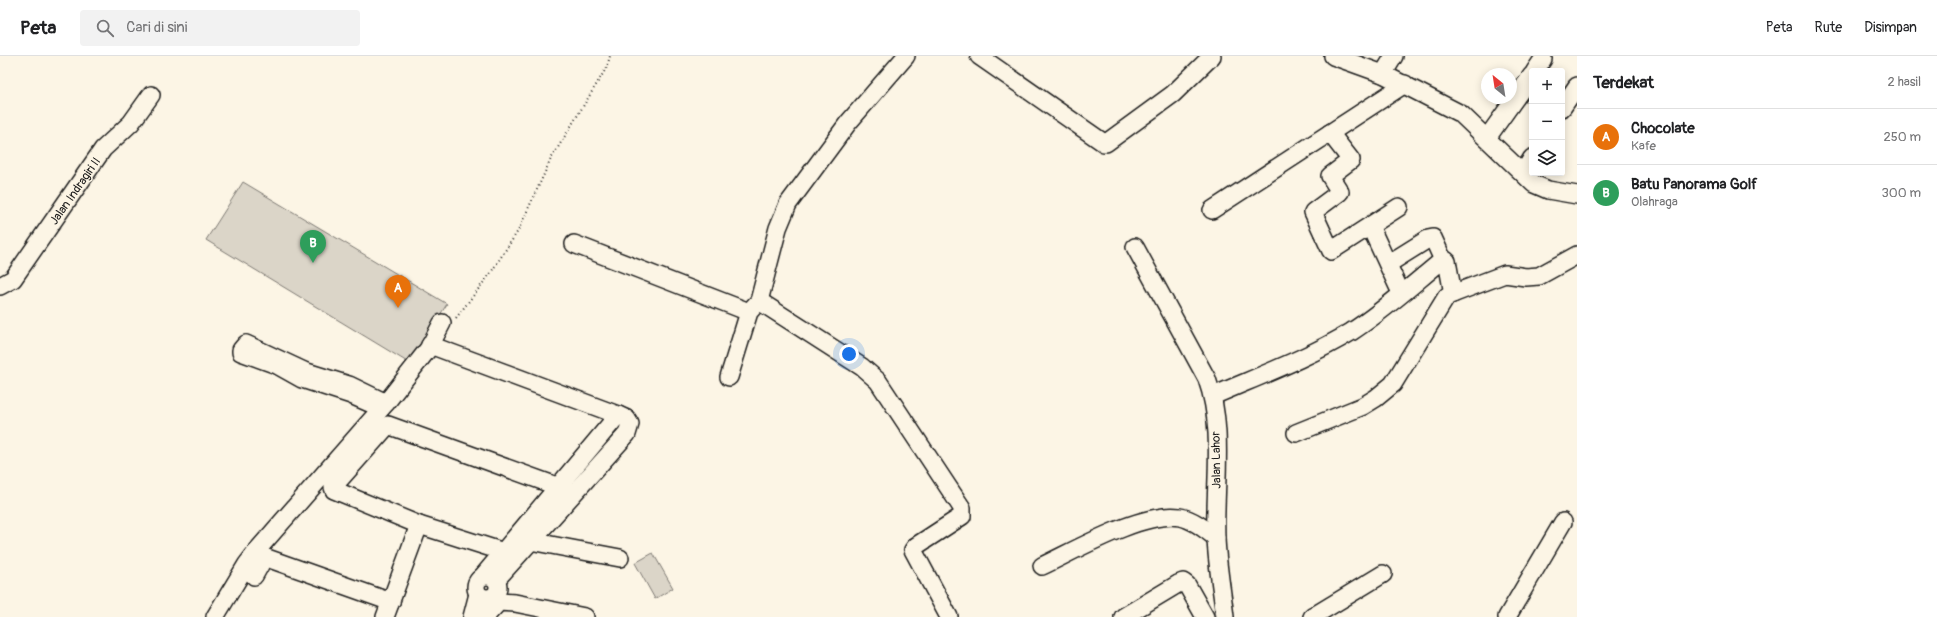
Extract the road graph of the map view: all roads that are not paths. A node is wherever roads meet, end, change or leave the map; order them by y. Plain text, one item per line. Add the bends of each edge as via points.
1 (906, 56) edge
2 (980, 56) edge
3 (1212, 56) edge
4 (1333, 56) edge
5 (1394, 56) edge
6 (1383, 74) junction
7 (1529, 80) edge
8 (1405, 84) junction
9 (1577, 86) edge
10 (151, 95) dead end
11 (1565, 104) edge
12 (1330, 133) junction
13 (1487, 138) junction
14 (1529, 163) edge
15 (1523, 173) junction
16 (1577, 195) edge
17 (1399, 207) dead end
18 (1212, 210) dead end
19 (1370, 226) junction
20 (574, 244) dead end
21 (1135, 247) dead end
22 (1577, 255) edge
23 (1443, 260) junction
24 (1388, 264) junction
25 (0, 286) edge
26 (1401, 293) junction
27 (1453, 294) junction
28 (754, 306) junction
29 (448, 322) road end
30 (430, 345) junction
31 (729, 377) dead end
32 (1213, 396) junction
33 (384, 405) junction
34 (1296, 433) dead end
35 (566, 489) junction
36 (1564, 522) dead end
37 (419, 525) junction
38 (1216, 538) junction
39 (530, 541) junction
40 (504, 552) junction
41 (620, 558) dead end
42 (1042, 566) dead end
43 (1383, 574) dead end
44 (493, 588) junction
45 (388, 609) edge
46 (215, 617) edge
47 (229, 617) edge
48 (472, 617) edge
49 (485, 617) edge
50 (585, 617) edge
51 (949, 617) edge
52 (1124, 617) edge
53 (1205, 617) edge
54 (1225, 617) edge
55 (1312, 617) edge
56 (1506, 617) edge

1 - 28 street via 848,123 788,204
2 - 3 street via 1104,143 1173,94
4 - 6 street
5 - 6 street
6 - 8 street
7 - 13 street
8 - 12 street
8 - 13 street via 1461,114
9 - 11 street
10 - 25 street, Jalan Indragiri II via 131,123 103,149 13,279
12 - 18 street
12 - 19 street via 1352,160 1330,176 1340,192 1313,212 1331,250
13 - 15 street
14 - 15 street
15 - 16 street via 1539,188
17 - 19 street
19 - 24 street
20 - 28 street
21 - 32 street, Jalan Lahor via 1207,379
22 - 27 street via 1539,276 1505,274
23 - 24 street via 1433,238
23 - 26 street
23 - 27 street via 1447,262
24 - 26 street
26 - 32 street via 1384,310 1350,333
27 - 34 street via 1445,297 1393,384 1362,406
28 - 31 street
28 - 51 street via 862,367 878,381 962,508 962,516 913,550
29 - 30 street
30 - 33 street
30 - 35 street via 629,421 630,427 626,434
32 - 38 street, Jalan Lahor via 1217,445
33 - 33 street via 302,379 278,365 241,350 246,344 304,371 349,385
33 - 46 street via 260,547
35 - 37 street via 386,425 333,489
35 - 39 street
35 - 40 street
36 - 56 street
37 - 40 street
37 - 45 street
38 - 42 street via 1197,524 1180,517 1161,516 1137,522
38 - 54 street, Jalan Lahor
39 - 41 street
39 - 44 street
40 - 44 street
43 - 55 street
44 - 48 street via 491,598 484,598 478,594
44 - 49 street
44 - 50 street via 515,603
45 - 47 street via 264,558
52 - 53 street via 1183,582

